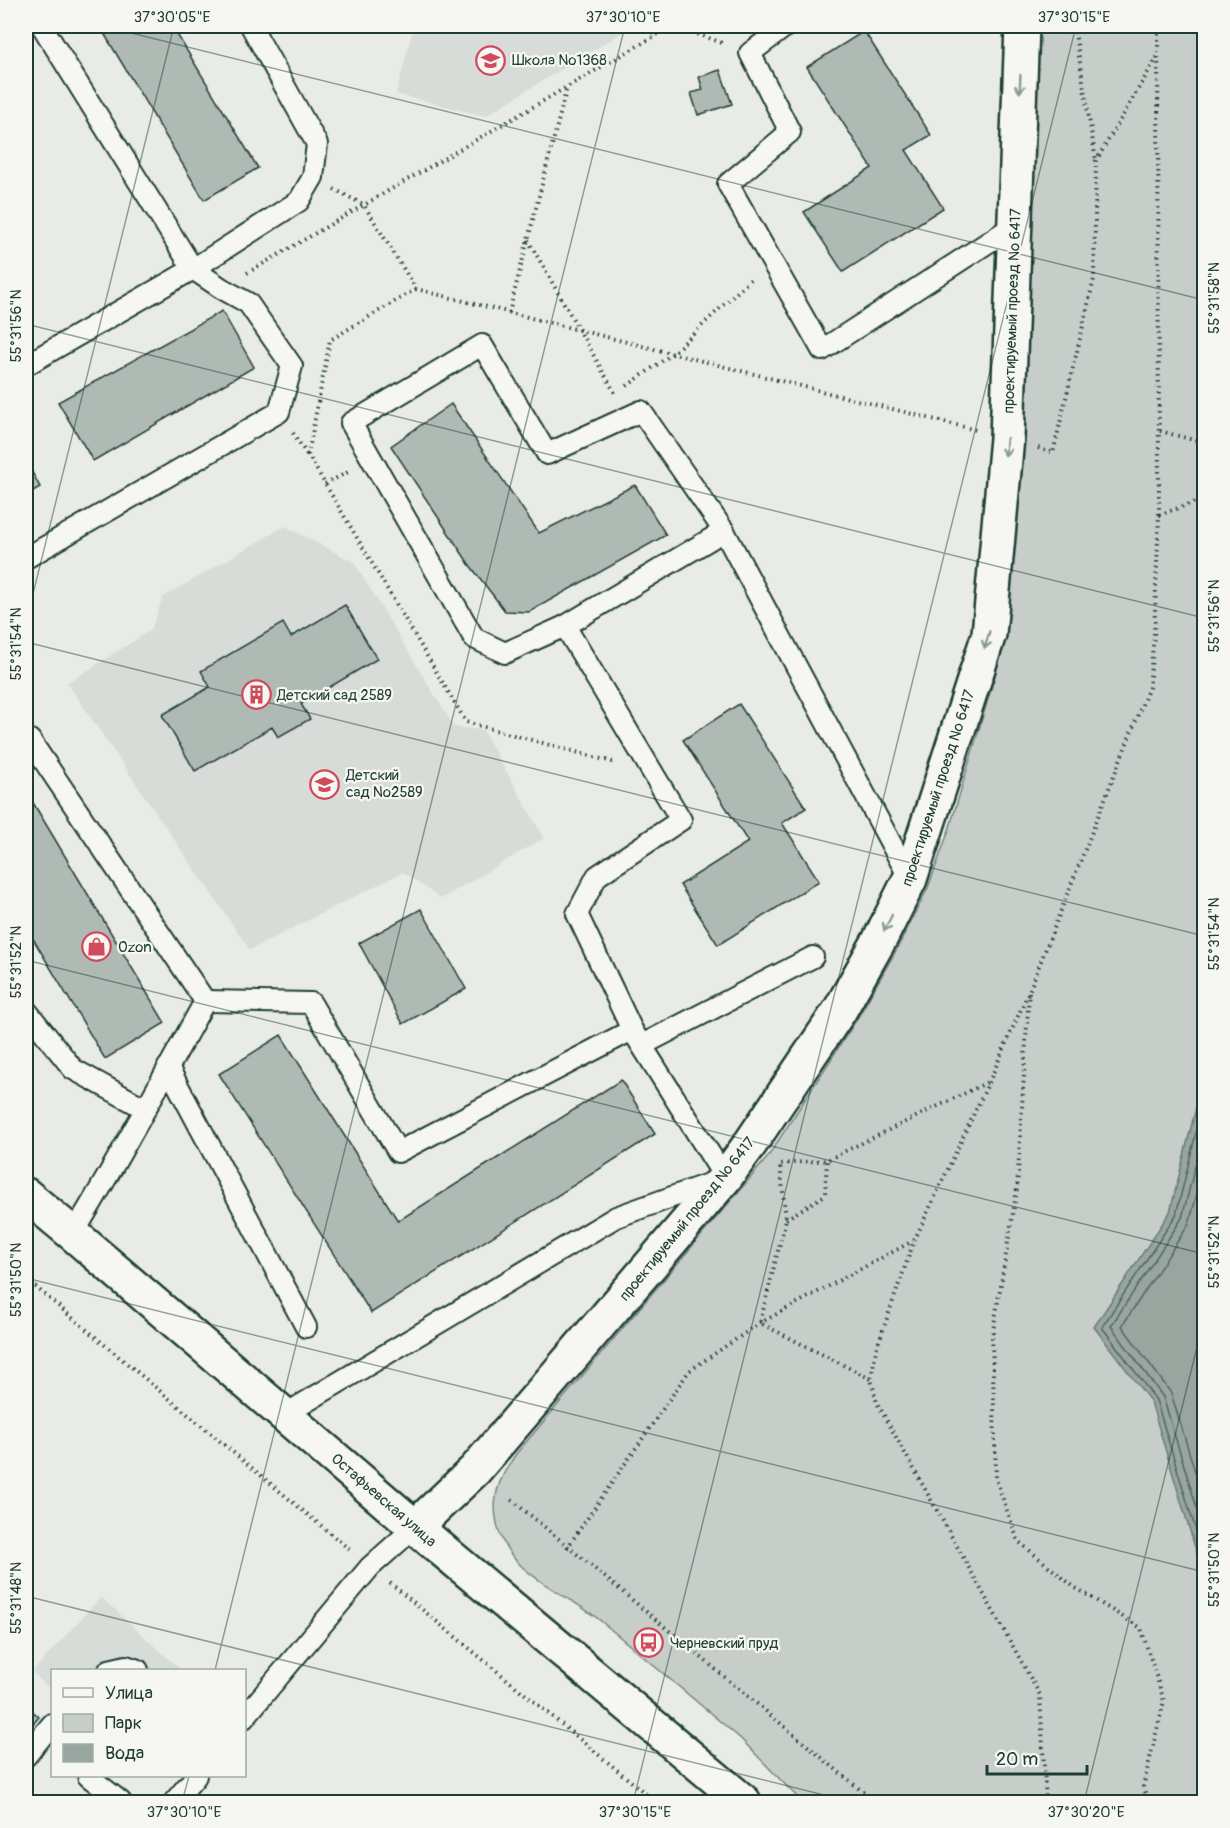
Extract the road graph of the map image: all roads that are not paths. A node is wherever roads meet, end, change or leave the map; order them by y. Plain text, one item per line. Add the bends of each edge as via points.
1 (42, 26) edge
2 (251, 26) edge
3 (786, 26) edge
4 (1022, 26) edge
5 (1015, 225) junction
6 (193, 269) junction
7 (26, 364) edge
8 (724, 531) junction
9 (26, 558) edge
10 (566, 626) junction
11 (27, 738) edge
12 (910, 879) junction
13 (813, 957) dead end
14 (205, 1001) junction
15 (26, 1010) edge
16 (637, 1037) junction
17 (168, 1067) junction
18 (144, 1108) junction
19 (725, 1178) junction
20 (26, 1195) edge
21 (73, 1234) junction
22 (306, 1328) dead end
23 (284, 1414) junction
24 (415, 1527) junction
25 (116, 1669) edge
26 (133, 1669) edge
27 (246, 1716) edge
28 (49, 1736) edge
29 (26, 1756) edge
30 (89, 1777) edge
31 (195, 1777) edge
32 (121, 1803) edge
33 (174, 1803) edge
34 (744, 1803) edge

1 - 6 lane
2 - 6 lane via 317,144 313,177 299,201
3 - 5 lane via 750,52 790,132 728,184 822,350
4 -> 5 street, проектируемый проезд № 6417
5 -> 12 street, проектируемый проезд № 6417 via 1007,438 989,634
6 - 7 lane
6 - 9 lane via 248,303 292,366 279,411
8 - 10 lane
8 - 10 lane via 641,411 547,454 482,345 351,423 474,638 505,653
8 - 12 lane
10 - 16 lane via 681,820 597,876 577,914
11 - 14 lane
12 -> 19 street, проектируемый проезд № 6417 via 840,1010
13 - 16 lane
14 - 16 lane via 311,1003 398,1152
14 - 17 lane
15 - 18 lane via 73,1069
16 - 19 lane
17 - 18 lane
17 - 22 lane
18 - 21 lane
19 - 23 lane via 616,1217
19 - 24 street, проектируемый проезд № 6417 via 475,1470
20 - 21 street, Остафьевская улица
21 - 23 street, Остафьевская улица
23 - 24 street, Остафьевская улица
24 - 27 lane via 370,1567
24 - 34 street, Остафьевская улица
25 - 26 lane
28 - 29 lane
30 - 32 lane
31 - 33 lane

